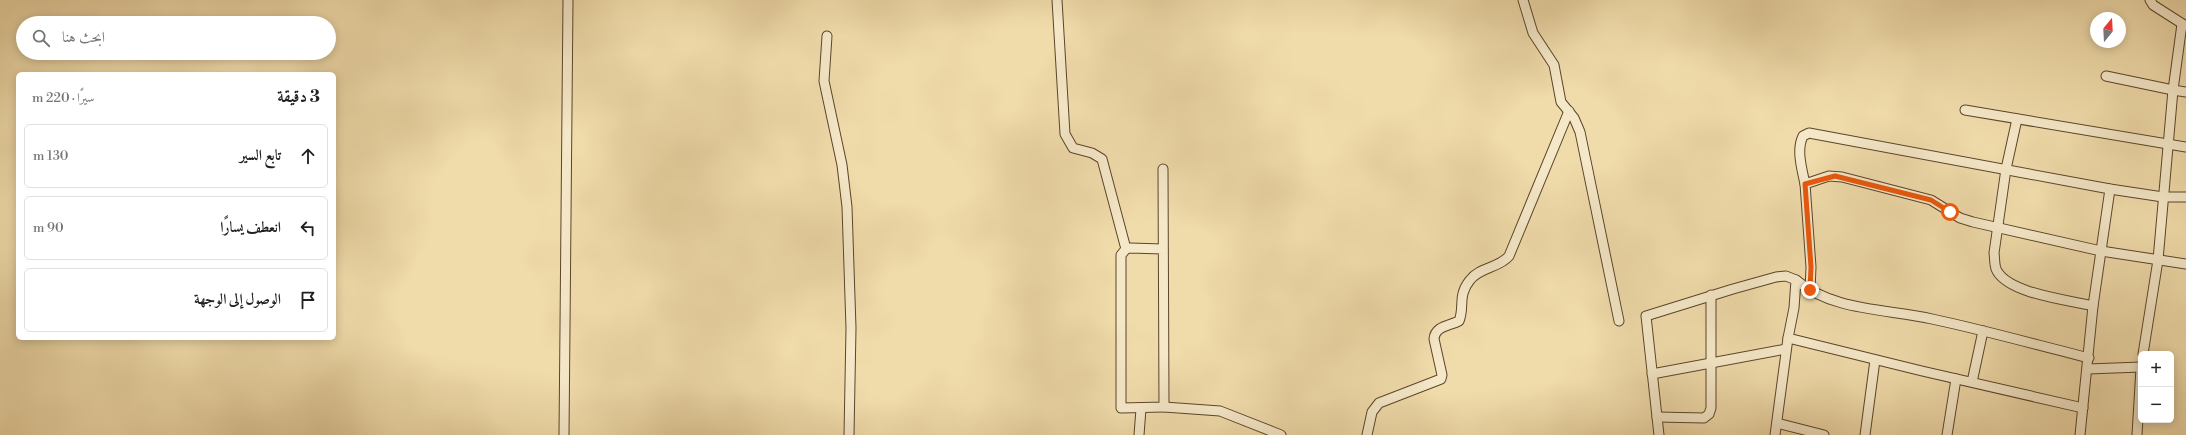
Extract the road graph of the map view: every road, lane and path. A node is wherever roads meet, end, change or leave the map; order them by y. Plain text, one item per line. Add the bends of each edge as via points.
1 (568, 0) edge
2 (1057, 0) edge
3 (1523, 0) edge
4 (2150, 0) edge
5 (2184, 25) edge
6 (827, 36) dead end
7 (2106, 76) dead end
8 (2173, 90) junction
9 (2186, 92) edge
10 (1965, 110) dead end
11 (1569, 111) junction
12 (2016, 119) junction
13 (2167, 144) junction
14 (2186, 147) edge
15 (1163, 169) dead end
16 (2006, 169) junction
17 (1805, 184) junction
18 (2110, 189) junction
19 (2186, 196) edge
20 (2164, 197) junction
21 (1999, 227) junction
22 (1126, 249) junction
23 (1163, 249) junction
24 (2102, 251) junction
25 (2158, 260) junction
26 (2186, 264) edge
27 (1796, 280) junction
28 (1810, 290) junction
29 (1711, 295) junction
30 (2093, 306) junction
31 (1619, 321) dead end
32 (1983, 331) junction
33 (1788, 338) junction
34 (1786, 349) junction
35 (2143, 351) edge
36 (2089, 358) junction
37 (1875, 360) junction
38 (1711, 362) junction
39 (2138, 368) edge
40 (2088, 369) junction
41 (1652, 374) junction
42 (1956, 379) junction
43 (1972, 382) junction
44 (2140, 387) edge
45 (1164, 407) junction
46 (2083, 408) junction
47 (1140, 409) junction
48 (1657, 417) junction
49 (1777, 423) junction
50 (564, 435) edge
51 (849, 435) edge
52 (1139, 435) edge
53 (1281, 435) edge
54 (1367, 435) edge
55 (1659, 435) edge
56 (1775, 435) edge
57 (1824, 435) edge
58 (1865, 435) edge
59 (1947, 435) edge
60 (2080, 435) edge
61 (2137, 435) edge

1 - 50 street
2 - 22 street via 1065,134 1073,148 1092,153 1102,159
3 - 11 street via 1533,32 1554,65 1560,99
4 - 5 street via 2153,5
5 - 8 street
6 - 51 street via 824,81 842,165 847,207 851,328
7 - 8 street
8 - 9 street
8 - 13 street
10 - 12 street
11 - 31 street via 1580,132
11 - 54 street via 1509,256 1476,274 1462,293 1458,321 1445,326 1435,334 1441,379 1379,403 1372,412
12 - 13 street
12 - 16 street
13 - 14 street
13 - 20 street
15 - 23 street
16 - 17 street via 1809,133 1803,136 1800,145
16 - 18 street
16 - 21 street
17 - 21 street via 1829,176 1842,177 1931,200 1960,218
17 - 28 street via 1811,267
18 - 20 street
18 - 24 street
19 - 20 street
20 - 25 street
21 - 24 street
21 - 30 street via 1995,264 2008,282 2024,290
22 - 23 street
22 - 47 street via 1121,256 1121,408
23 - 45 street
24 - 25 street
24 - 30 street
25 - 26 street
25 - 35 street
27 - 28 street
27 - 29 street via 1786,276 1776,277
27 - 33 street
28 - 32 street via 1840,302 1916,315
29 - 38 street
29 - 41 street via 1646,316
30 - 36 street
32 - 36 street
32 - 43 street
33 - 34 street
33 - 37 street
34 - 38 street
34 - 49 street
36 - 40 street
37 - 42 street
37 - 58 street
38 - 41 street
38 - 48 street via 1712,408 1709,414 1704,418
39 - 40 street
40 - 46 street
41 - 48 street
42 - 43 street
42 - 59 street
43 - 46 street
44 - 61 street
45 - 47 street
45 - 53 street via 1220,411
46 - 60 street
47 - 52 street
48 - 55 street
49 - 56 street
49 - 57 street

